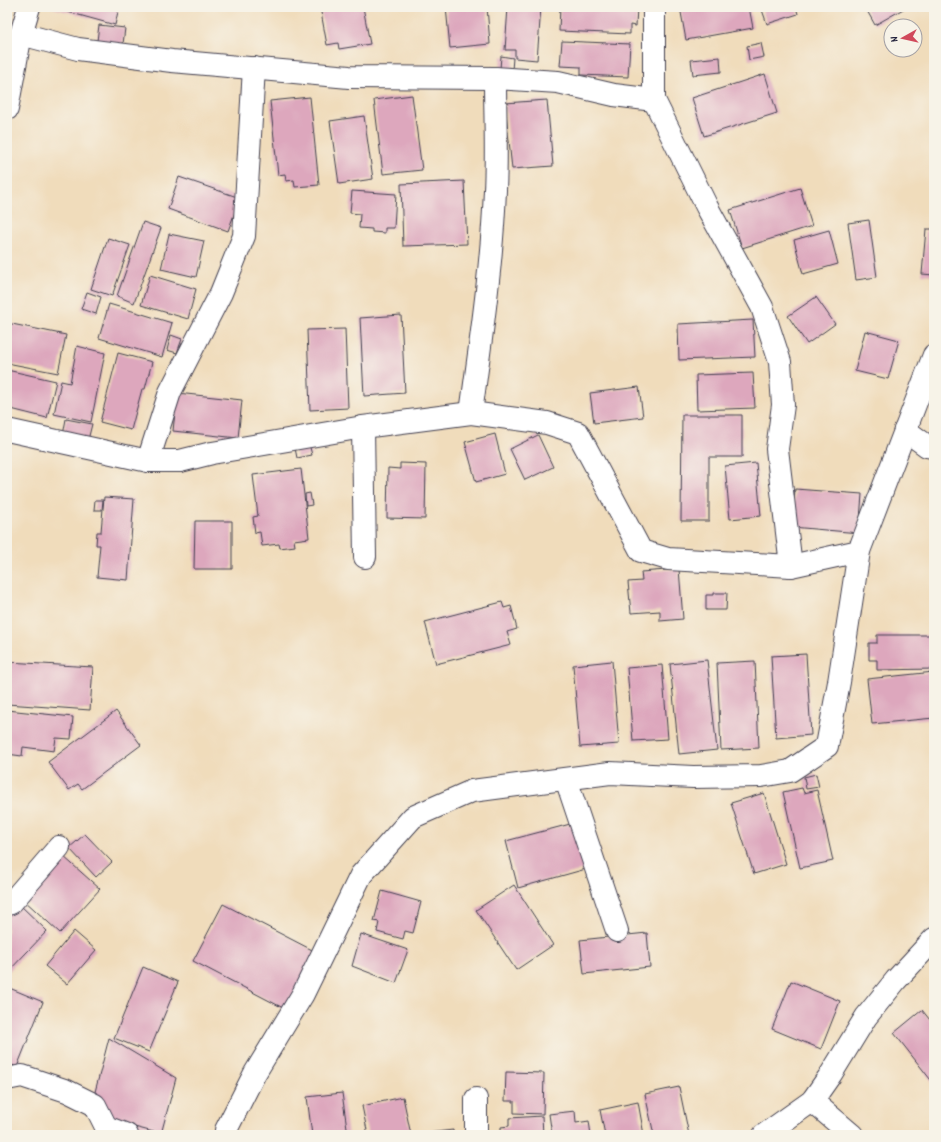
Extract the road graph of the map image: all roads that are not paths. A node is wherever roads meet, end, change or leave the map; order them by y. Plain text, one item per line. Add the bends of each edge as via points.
1 (29, 7) edge
2 (654, 7) edge
3 (21, 34) junction
4 (254, 68) junction
5 (495, 78) junction
6 (654, 100) junction
7 (7, 109) edge
8 (934, 355) edge
9 (471, 413) junction
10 (363, 427) junction
11 (7, 430) edge
12 (905, 430) junction
13 (934, 447) edge
14 (148, 461) junction
15 (859, 551) junction
16 (365, 557) dead end
17 (791, 566) junction
18 (566, 779) junction
19 (59, 847) dead end
20 (7, 904) edge
21 (617, 931) dead end
22 (934, 939) edge
23 (7, 1079) edge
24 (476, 1099) dead end
25 (812, 1101) junction
26 (95, 1105) junction
27 (90, 1135) edge
28 (127, 1135) edge
29 (227, 1135) edge
30 (476, 1135) edge
31 (764, 1135) edge
32 (852, 1135) edge

1 - 3 street
2 - 6 street
3 - 4 street via 78,49
3 - 7 street
4 - 5 street via 349,77
4 - 14 street via 244,236 221,293 170,392
5 - 6 street via 558,82 614,95
5 - 9 street via 496,190 483,324
6 - 17 street via 707,207 762,307 780,362 783,404 777,449
8 - 12 street
9 - 10 street
9 - 17 street via 547,422 578,433 642,551 668,560
10 - 14 street via 212,453 180,461
10 - 16 street
11 - 14 street
12 - 13 street via 927,446
12 - 15 street
15 - 17 street
15 - 18 street via 827,746 790,771 761,776 693,777 610,773
18 - 21 street
18 - 29 street via 472,791 413,817 361,875 303,994 226,1130
19 - 20 street
22 - 25 street via 896,980 866,1018
23 - 26 street via 22,1076 67,1091
24 - 30 street
25 - 31 street
25 - 32 street
26 - 27 street
26 - 28 street via 106,1127

